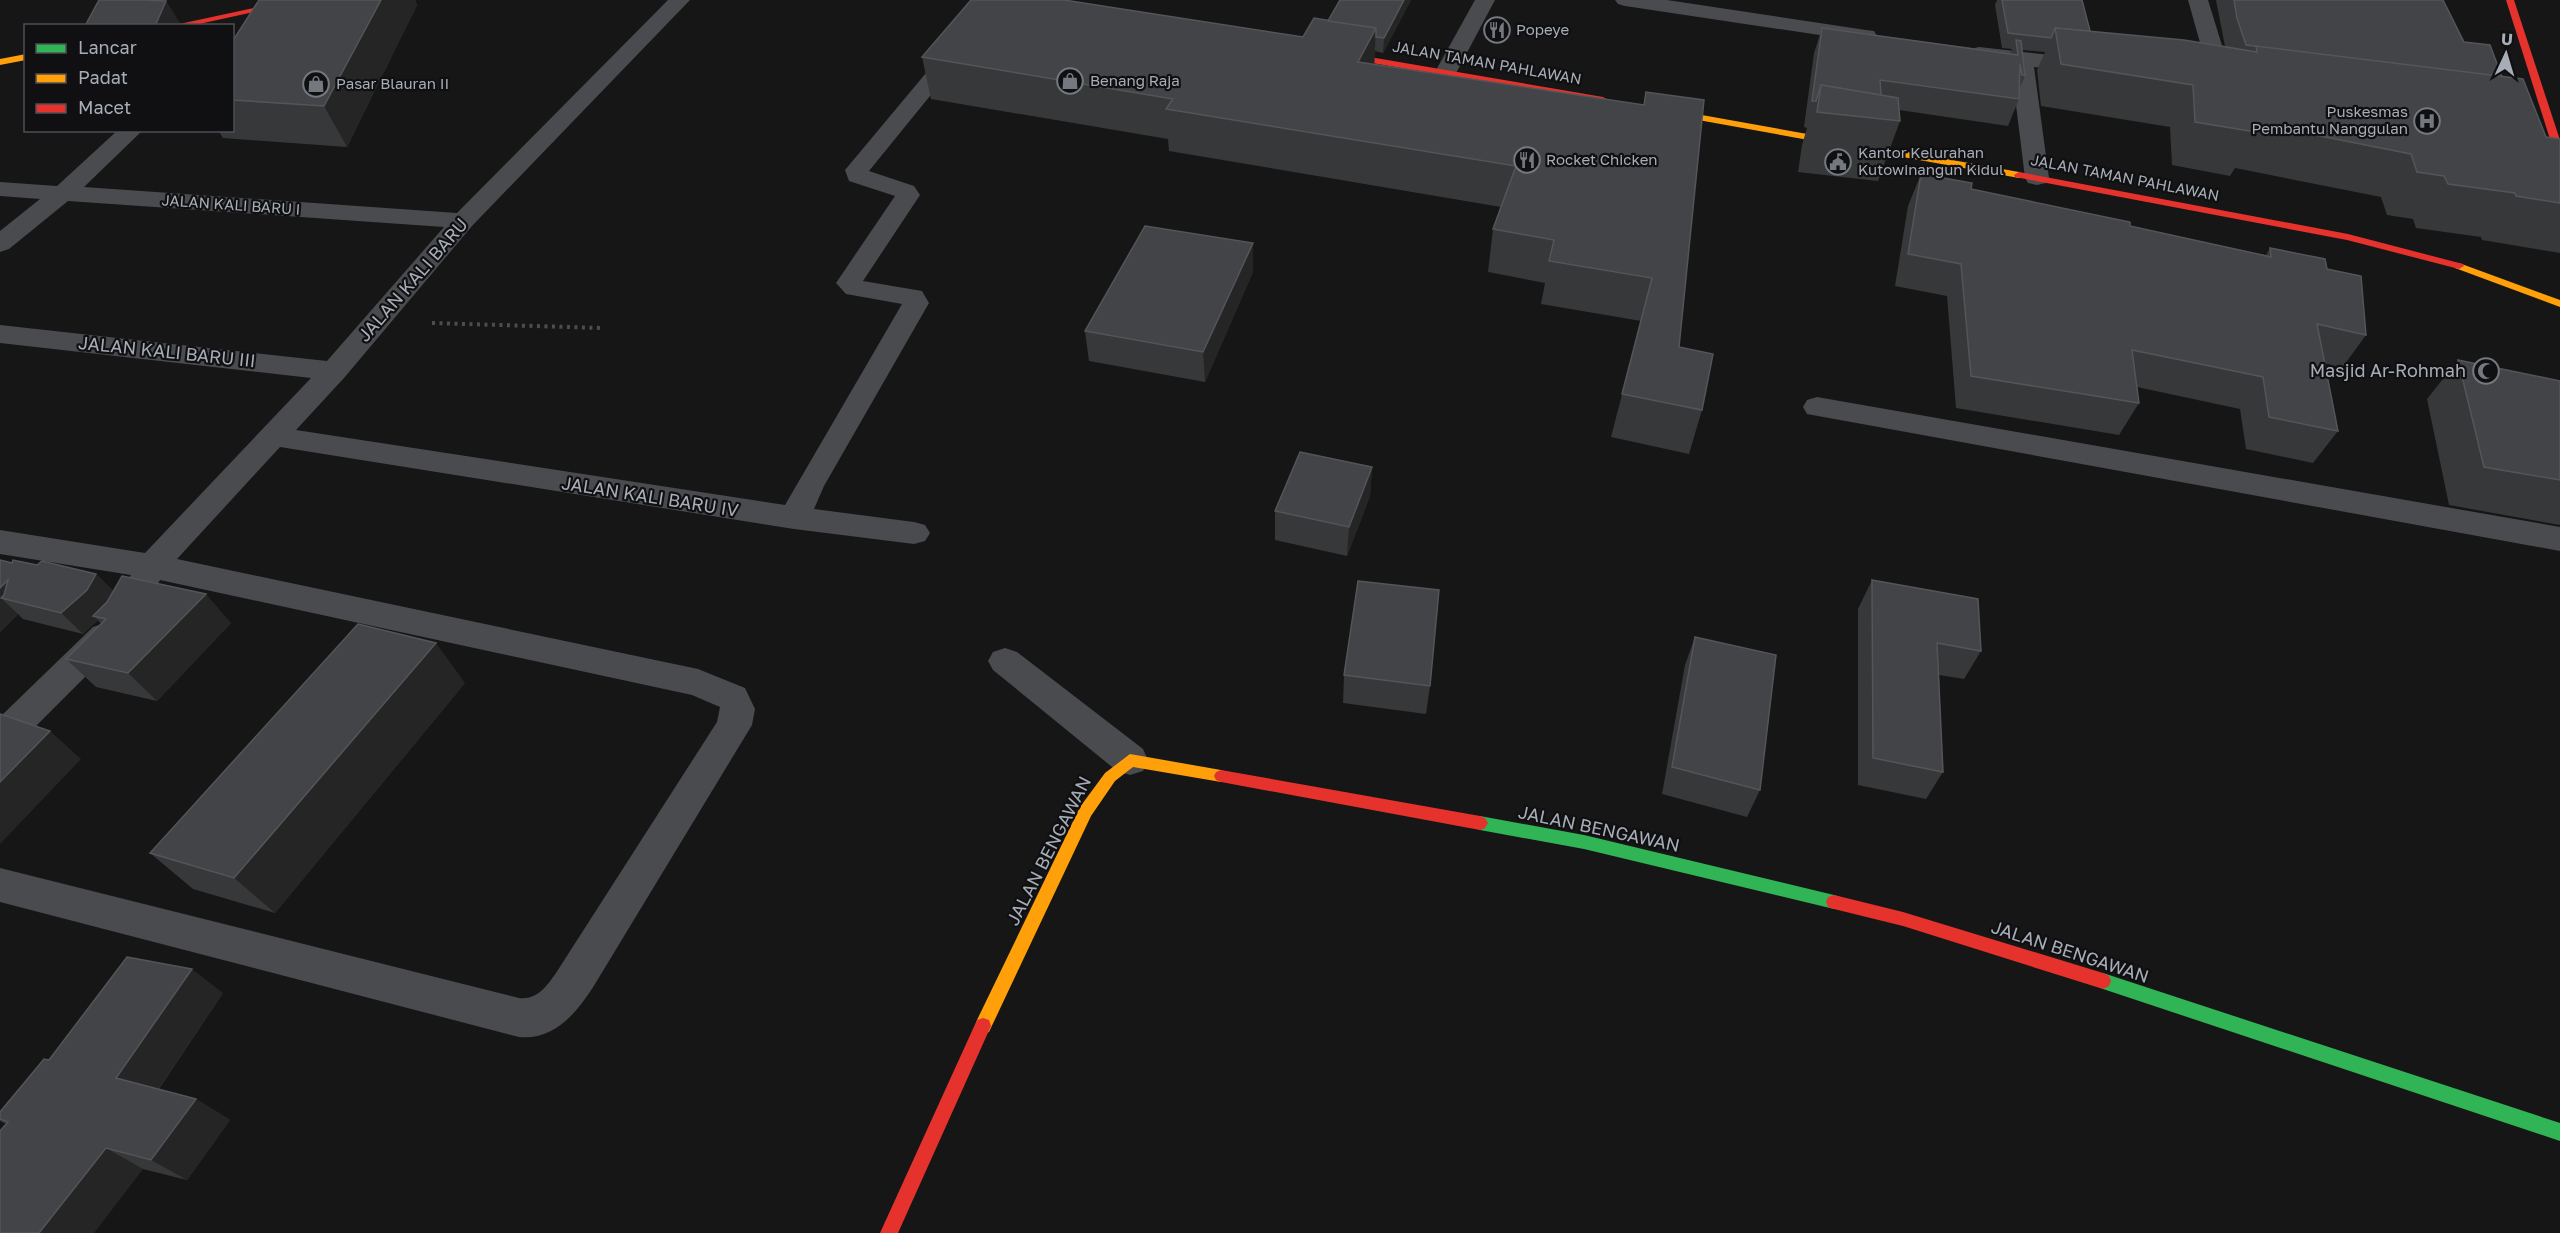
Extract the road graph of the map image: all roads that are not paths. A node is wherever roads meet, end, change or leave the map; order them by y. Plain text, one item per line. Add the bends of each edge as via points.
1 (304, 0) edge
2 (680, 0) edge
3 (1485, 0) edge
4 (1624, 0) edge
5 (2198, 0) edge
6 (2510, 0) edge
7 (1005, 1) edge
8 (184, 24) edge
9 (1881, 39) edge
10 (1318, 51) edge
11 (1963, 51) edge
12 (24, 57) edge
13 (2022, 60) junction
14 (0, 62) edge
15 (2104, 67) edge
16 (1446, 72) junction
17 (2198, 75) edge
18 (1612, 102) edge
19 (1647, 108) edge
20 (2524, 117) edge
21 (2547, 120) junction
22 (130, 132) edge
23 (2560, 155) edge
24 (2037, 178) junction
25 (0, 189) edge
26 (62, 194) junction
27 (463, 221) junction
28 (0, 244) edge
29 (2560, 304) edge
30 (0, 334) edge
31 (334, 371) junction
32 (1817, 407) dead end
33 (271, 436) junction
34 (794, 518) junction
35 (914, 533) dead end
36 (2560, 539) edge
37 (0, 542) edge
38 (152, 566) junction
39 (1005, 661) dead end
40 (0, 739) edge
41 (1130, 760) junction
42 (0, 885) edge
43 (2560, 1132) edge
44 (889, 1233) edge

1 - 8 street
2 - 27 street, JALAN KALI BARU
3 - 16 street
4 - 9 street
5 - 17 street via 2230,79
6 - 21 street
7 - 34 street via 857,170 858,176 899,188 908,195 849,283 855,288 913,297 916,303
10 - 16 street, JALAN TAMAN PAHLAWAN
11 - 13 street
12 - 14 street
13 - 15 street
13 - 24 street
16 - 18 street, JALAN TAMAN PAHLAWAN
19 - 24 street, JALAN TAMAN PAHLAWAN
20 - 21 street
21 - 23 street
22 - 26 street
24 - 29 street, JALAN TAMAN PAHLAWAN via 2348,237 2458,266
25 - 26 street, JALAN KALI BARU I
26 - 27 street, JALAN KALI BARU I
26 - 28 street
27 - 31 street, JALAN KALI BARU
30 - 31 street, JALAN KALI BARU III
31 - 33 street, JALAN KALI BARU
32 - 36 street
33 - 34 street, JALAN KALI BARU IV
33 - 38 street, JALAN KALI BARU
34 - 35 street, JALAN KALI BARU IV
37 - 38 street
38 - 40 street, JALAN KALI BARU via 127,612
38 - 42 street via 698,682 733,698 738,709 734,725 563,998 546,1013 526,1018
39 - 41 street
41 - 43 street, JALAN BENGAWAN via 1584,842 1903,918
41 - 44 street, JALAN BENGAWAN via 1105,779 1085,812 969,1054

